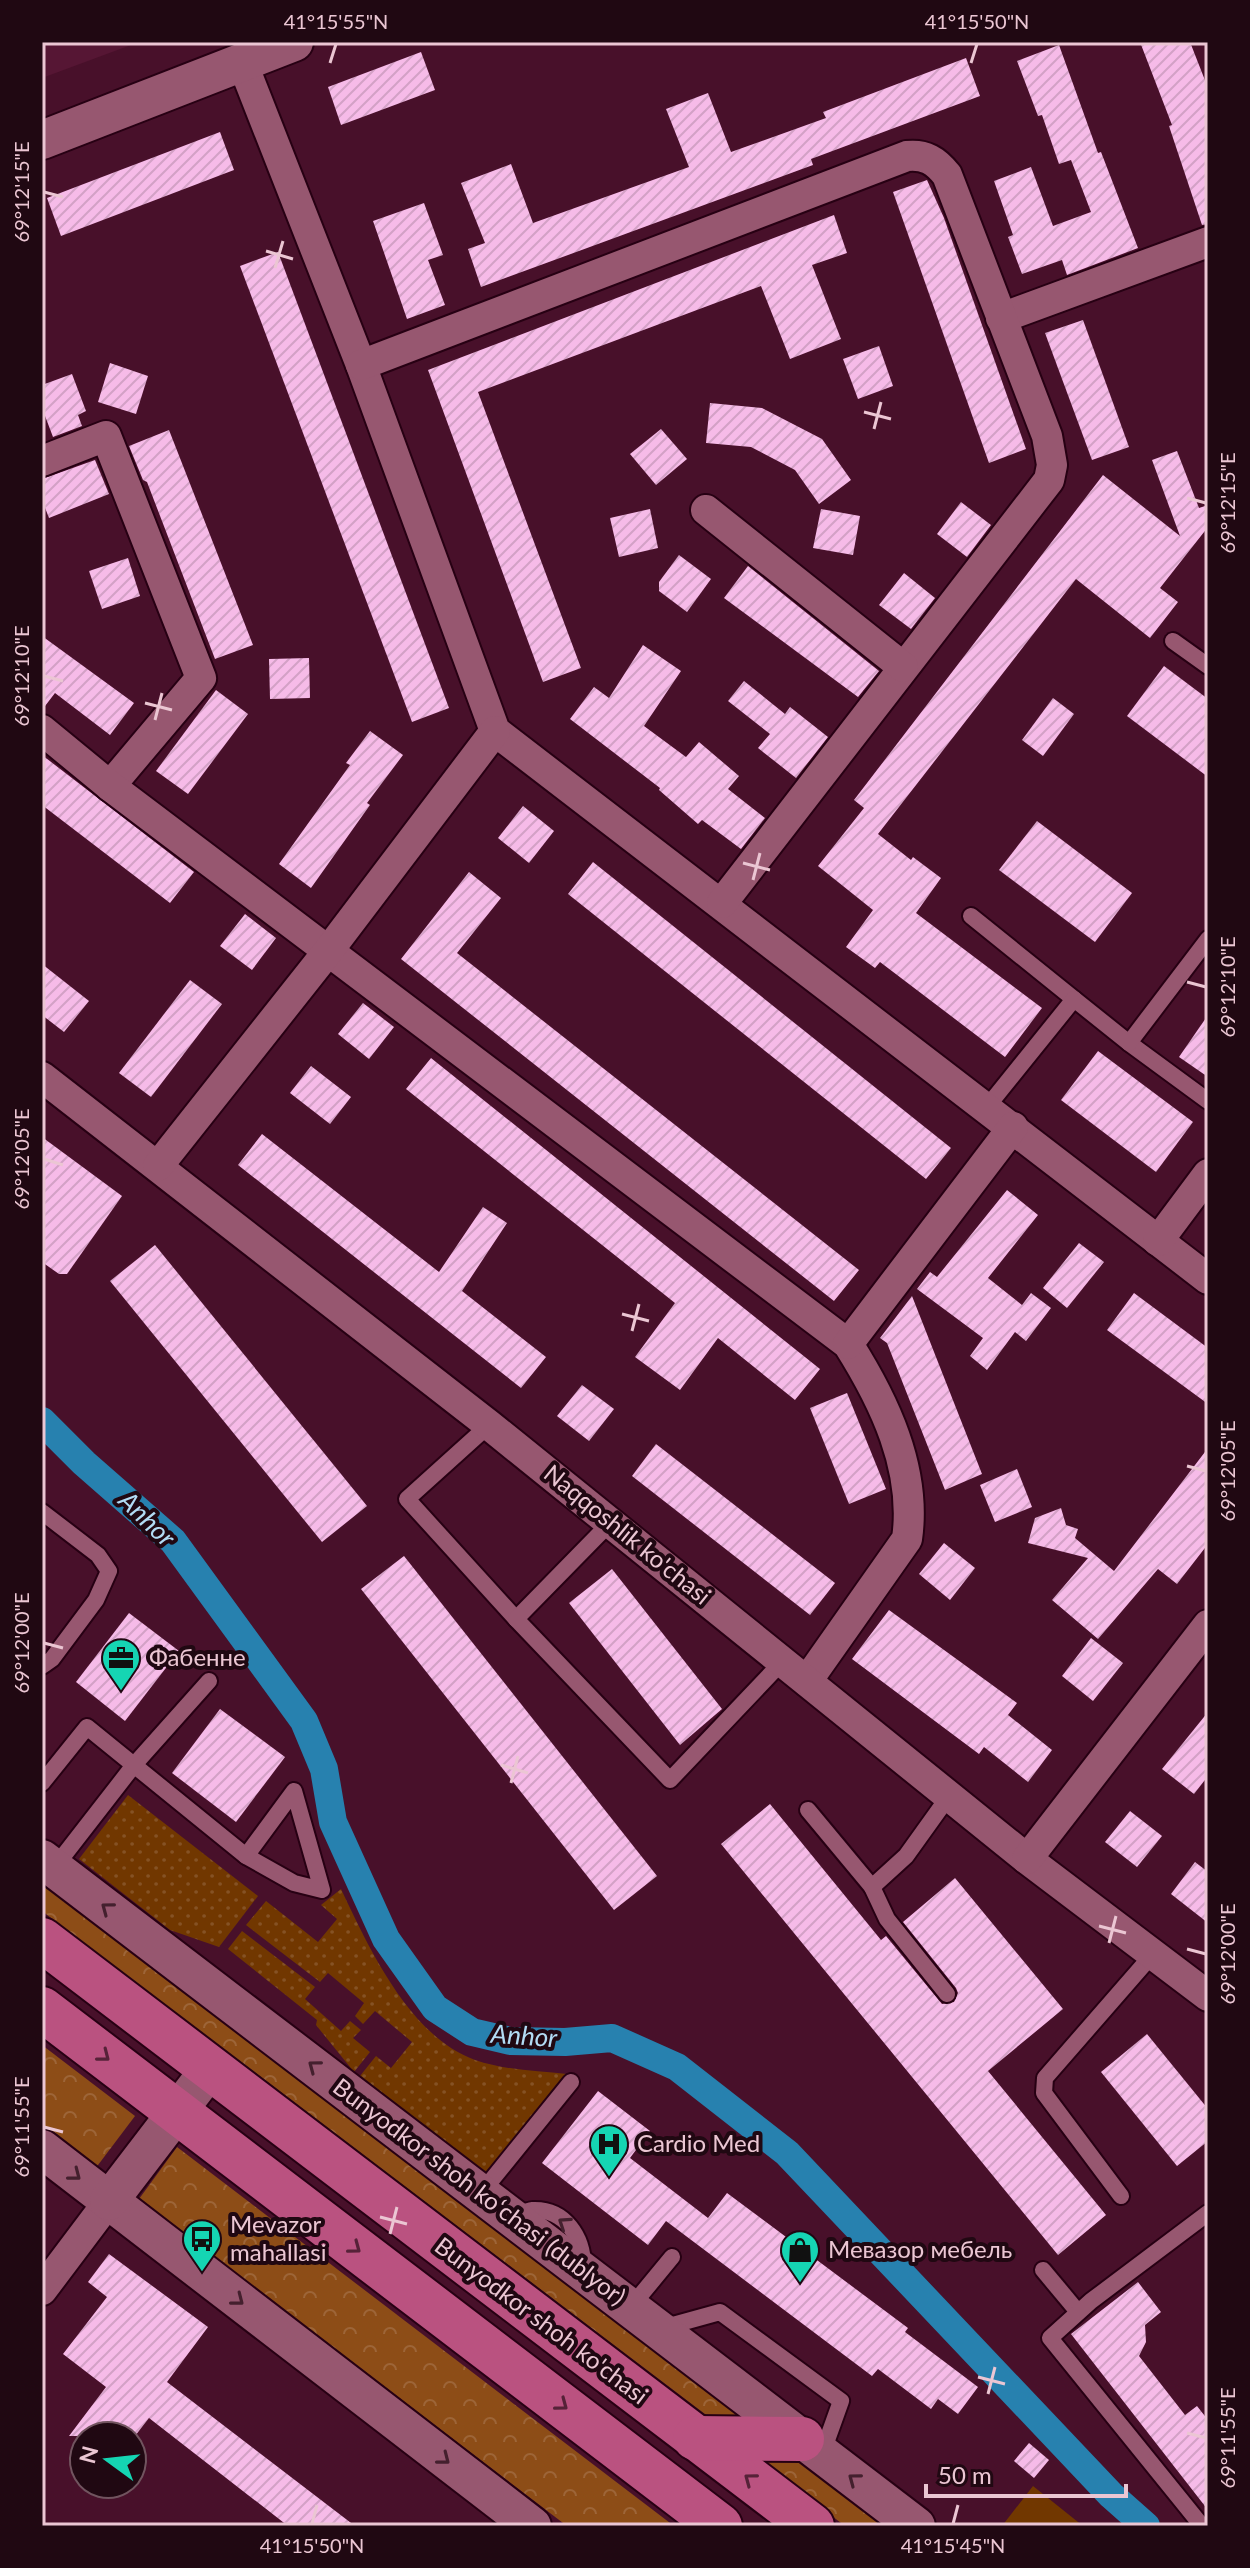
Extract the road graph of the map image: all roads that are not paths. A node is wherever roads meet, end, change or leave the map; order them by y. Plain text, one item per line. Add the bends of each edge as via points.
1 (294, 42) edge
2 (242, 62) junction
3 (42, 140) edge
4 (1208, 242) edge
5 (1001, 318) junction
6 (361, 365) junction
7 (42, 461) edge
8 (706, 510) dead end
9 (1173, 641) dead end
10 (1208, 666) edge
11 (903, 667) junction
12 (42, 730) edge
13 (495, 731) junction
14 (110, 786) junction
15 (722, 903) junction
16 (971, 916) dead end
17 (1208, 939) edge
18 (329, 950) junction
19 (1074, 999) junction
20 (1129, 1043) junction
21 (42, 1077) edge
22 (1208, 1101) edge
23 (987, 1107) junction
24 (1013, 1127) junction
25 (158, 1166) junction
26 (1208, 1174) edge
27 (1158, 1241) junction
28 (1208, 1279) edge
29 (848, 1344) junction
30 (489, 1425) junction
31 (42, 1512) edge
32 (611, 1522) junction
33 (516, 1619) junction
34 (1208, 1625) edge
35 (783, 1661) junction
36 (42, 1666) edge
37 (209, 1681) dead end
38 (807, 1681) junction
39 (134, 1765) junction
40 (42, 1783) edge
41 (949, 1796) junction
42 (808, 1810) dead end
43 (246, 1856) junction
44 (1027, 1859) junction
45 (48, 1864) edge
46 (872, 1887) junction
47 (42, 1940) edge
48 (1153, 1954) junction
49 (947, 1994) dead end
50 (1208, 1996) edge
51 (42, 2009) edge
52 (210, 2069) junction
53 (571, 2082) dead end
54 (177, 2112) junction
55 (42, 2149) edge
56 (1121, 2196) dead end
57 (109, 2201) junction
58 (497, 2206) junction
59 (1208, 2213) edge
60 (672, 2257) dead end
61 (1043, 2270) dead end
62 (42, 2290) edge
63 (1078, 2312) junction
64 (644, 2318) junction
65 (695, 2438) junction
66 (812, 2446) junction
67 (532, 2526) edge
68 (720, 2526) edge
69 (812, 2526) edge
70 (916, 2526) edge
71 (1202, 2526) edge

1 - 2 street
2 - 3 street
2 - 6 street
4 - 5 street
5 - 6 street via 947,175 918,155
5 - 11 street via 1047,436 1049,480
6 - 13 street
7 - 14 street via 106,436 201,678
8 - 11 street
9 - 10 lane
11 - 15 street
12 - 14 street
13 - 15 street
13 - 18 street
14 - 18 street
15 - 23 street
16 - 19 lane
17 - 20 lane
18 - 25 street
18 - 29 street
19 - 20 lane
19 - 23 lane
20 - 22 lane
21 - 25 street, Naqqoshlik ko'chasi
23 - 24 street
24 - 27 street
24 - 29 street
25 - 30 street, Naqqoshlik ko'chasi
26 - 27 street
27 - 28 street
29 - 38 street via 887,1412 910,1516 907,1539
30 - 32 street, Naqqoshlik ko'chasi
30 - 33 lane via 407,1499
31 - 36 lane via 98,1555 109,1571 96,1600
32 - 33 lane
32 - 35 street, Naqqoshlik ko'chasi
33 - 35 lane via 670,1780
34 - 44 street
35 - 38 street, Naqqoshlik ko'chasi
37 - 39 lane
38 - 41 street, Naqqoshlik ko'chasi
39 - 40 lane via 87,1727
39 - 43 lane
39 - 45 lane
41 - 44 street, Naqqoshlik ko'chasi
41 - 46 lane via 906,1856
42 - 46 lane
43 - 43 lane via 294,1791 322,1890 294,1883
44 - 48 street, Naqqoshlik ko'chasi
58 -> 45 street, Bunyodkor shoh koʻchasi (dublyor)
46 - 49 lane via 887,1919
47 - 52 main road, Bunyodkor shoh ko'chasi
48 - 50 street, Naqqoshlik ko'chasi
48 - 56 lane via 1045,2078 1044,2093
51 -> 54 main road
52 - 54 street
52 - 65 main road, Bunyodkor shoh ko'chasi
53 - 58 lane
54 - 57 street
54 -> 68 main road
55 -> 57 street
57 - 62 street
57 -> 67 street
64 -> 58 street, Bunyodkor shoh koʻchasi (dublyor)
59 - 63 lane
60 - 64 lane
61 - 63 lane
63 - 71 lane via 1050,2338
64 - 66 street, Bunyodkor shoh koʻchasi (dublyor)
64 - 66 lane via 720,2312 841,2401
65 - 66 main road
69 -> 65 main road, Bunyodkor shoh ko'chasi
70 -> 66 street, Bunyodkor shoh koʻchasi (dublyor)

